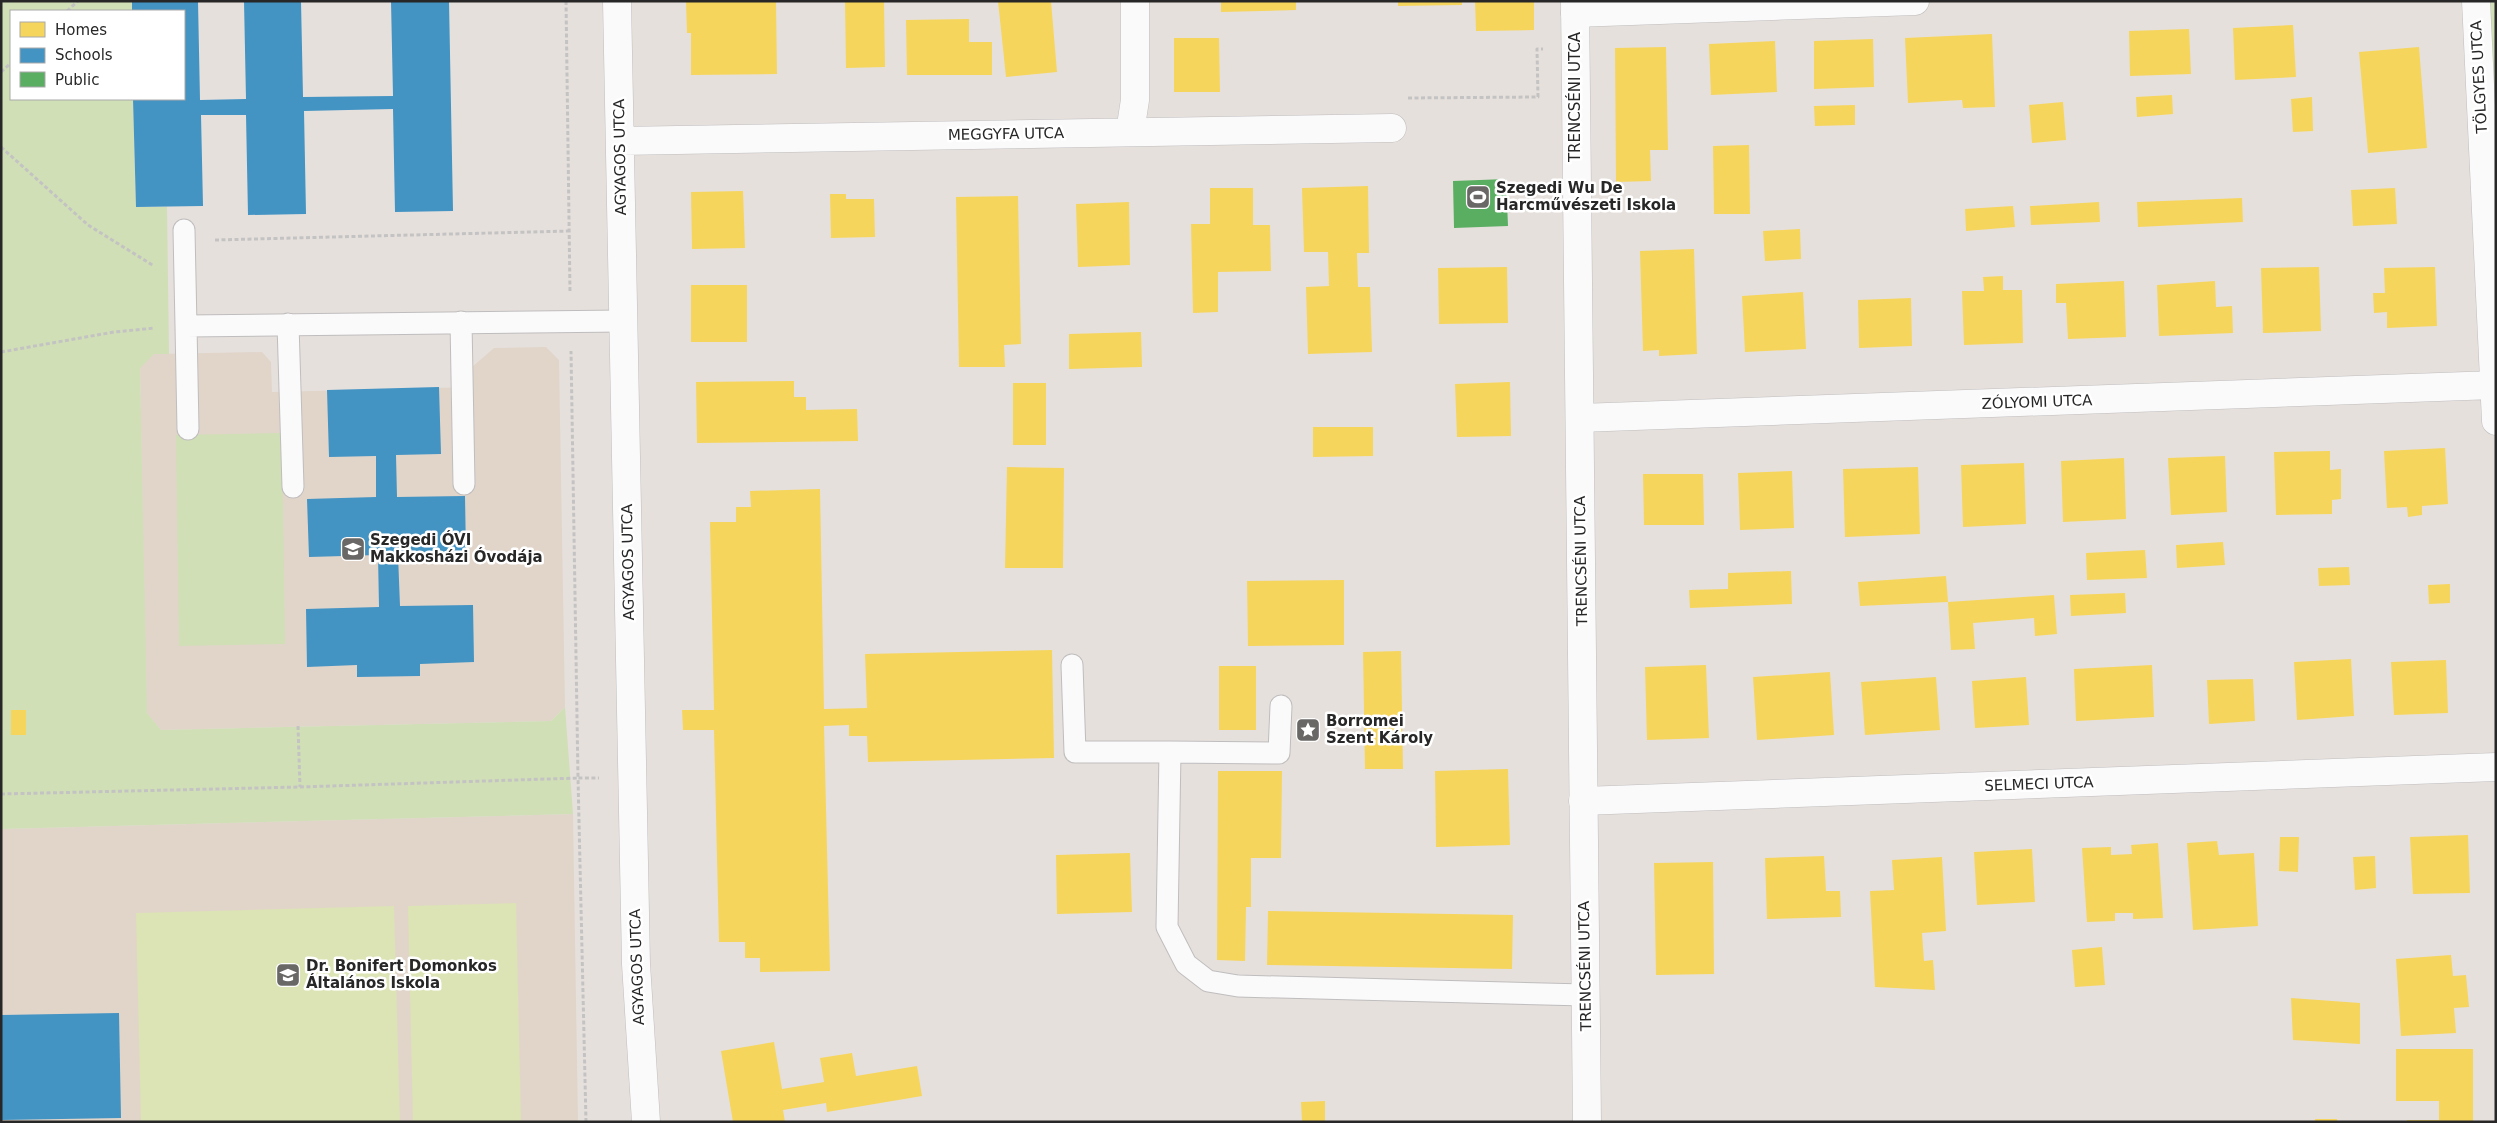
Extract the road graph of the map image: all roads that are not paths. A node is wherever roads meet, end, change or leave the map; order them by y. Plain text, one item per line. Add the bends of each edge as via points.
1 (617, 1) edge
2 (1135, 1) edge
3 (1915, 1) edge
4 (2476, 1) edge
5 (1575, 7) edge
6 (1392, 128) dead end
7 (1130, 132) junction
8 (620, 141) junction
9 (184, 235) road end
10 (623, 321) junction
11 (461, 322) junction
12 (288, 324) junction
13 (186, 326) junction
14 (2494, 385) junction
15 (1580, 418) junction
16 (2496, 421) edge
17 (188, 429) dead end
18 (464, 484) dead end
19 (293, 488) dead end
20 (1072, 665) dead end
21 (1280, 706) dead end
22 (1170, 752) junction
23 (2496, 767) edge
24 (1583, 800) junction
25 (1585, 995) junction
26 (646, 1122) edge
27 (1587, 1122) edge

1 - 8 street, AGYAGOS UTCA
2 - 7 street via 1135,100
3 - 5 street
4 - 14 street, TÖLGYES UTCA
5 - 15 street, TRENCSÉNI UTCA
6 - 7 street, MEGGYFA UTCA
7 - 8 street, MEGGYFA UTCA
8 - 10 street, AGYAGOS UTCA
9 - 13 lane
10 - 11 lane
10 - 26 street, AGYAGOS UTCA via 636,964
11 - 12 lane
11 - 18 lane
12 - 13 lane
12 - 19 lane
13 - 17 lane
14 - 15 street, ZÓLYOMI UTCA
14 - 16 street, TÖLGYES UTCA
15 - 24 street, TRENCSÉNI UTCA
20 - 22 lane via 1075,752
21 - 22 lane via 1279,753
22 - 25 lane via 1168,928 1186,964 1208,981 1238,986
23 - 24 street, SELMECI UTCA
24 - 25 street, TRENCSÉNI UTCA
25 - 27 street, TRENCSÉNI UTCA

